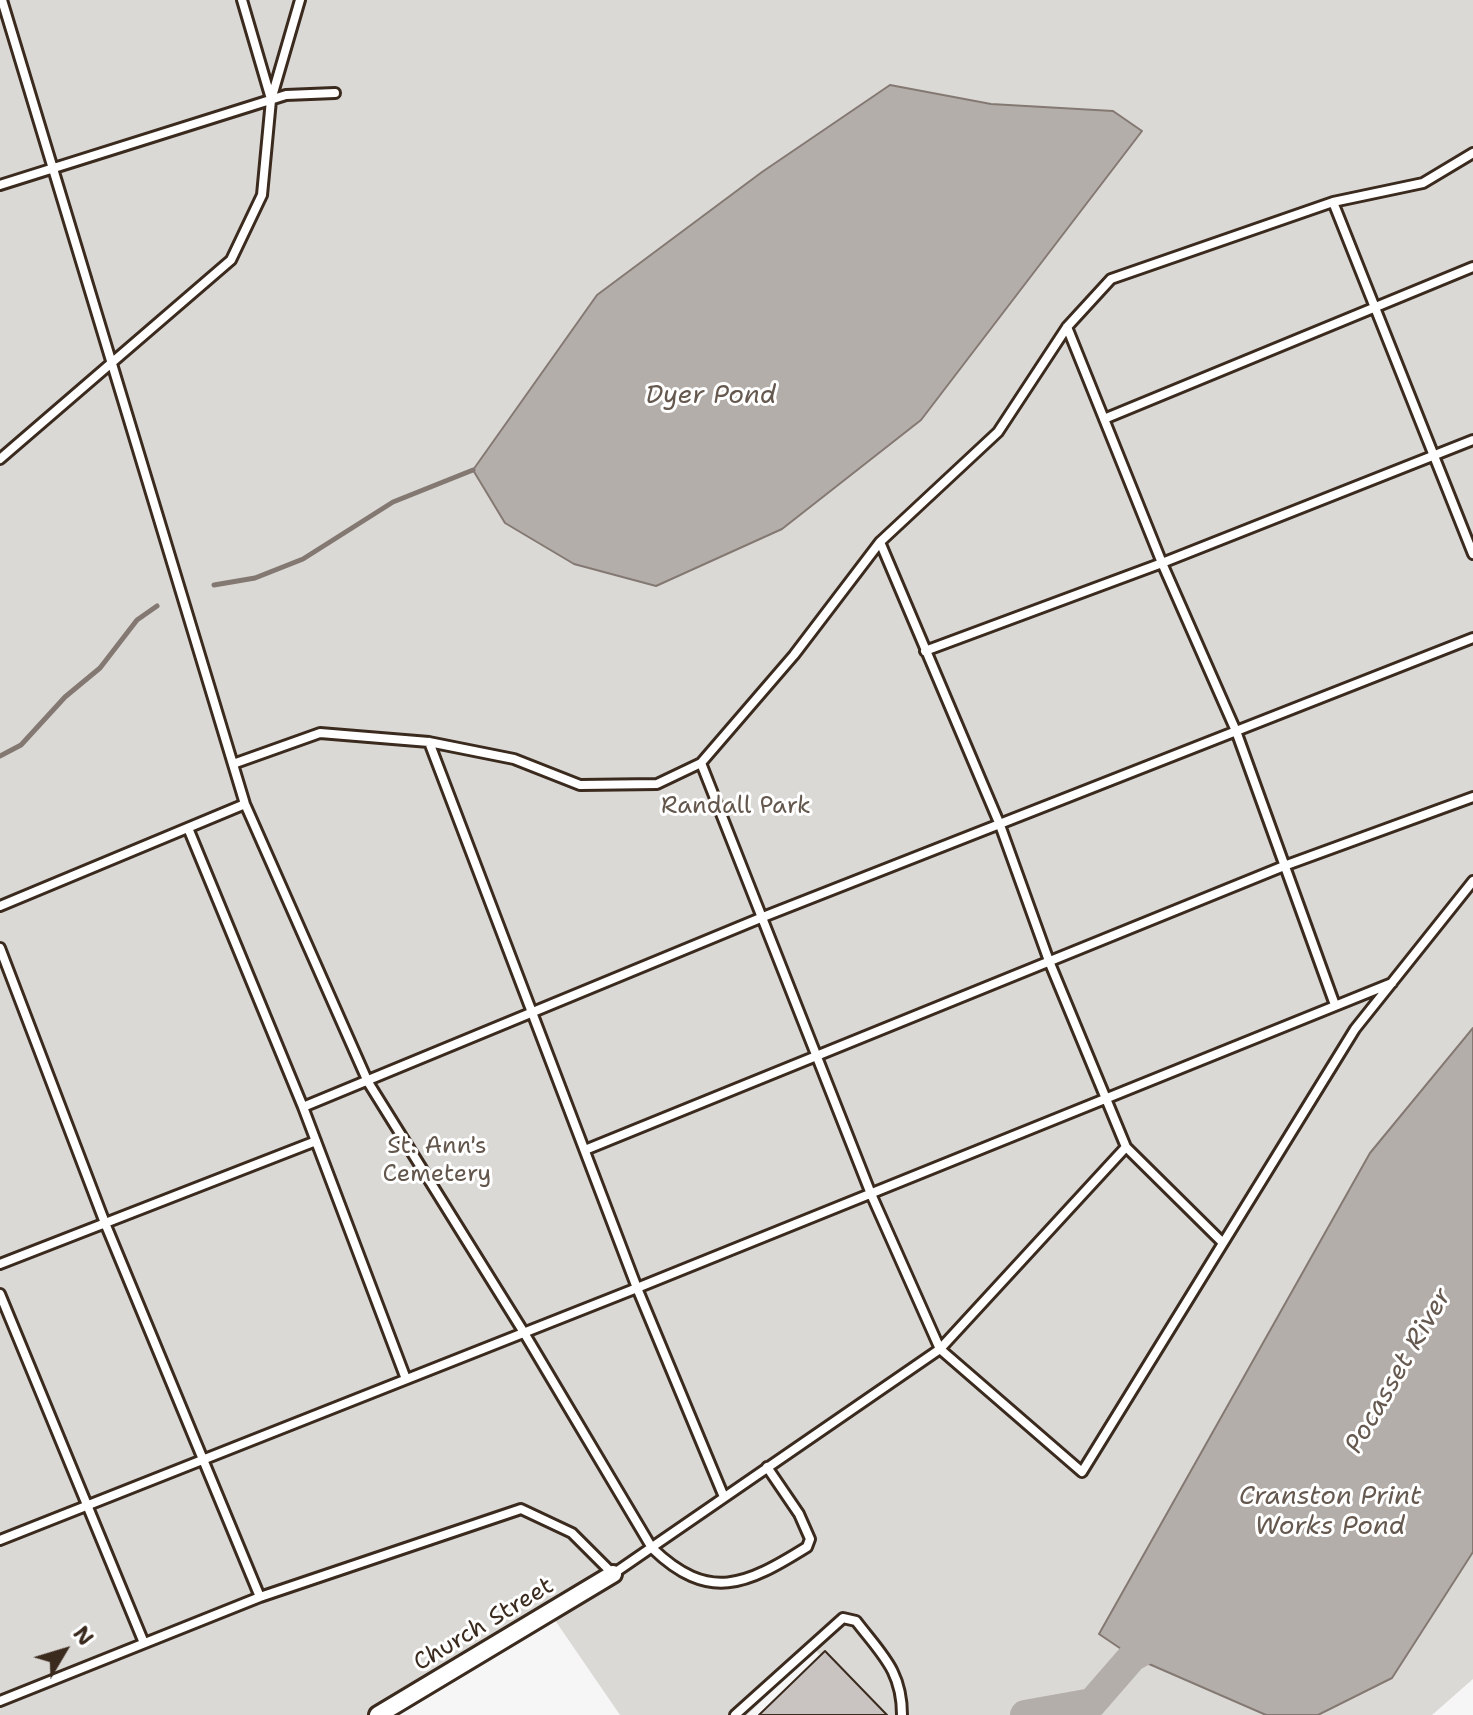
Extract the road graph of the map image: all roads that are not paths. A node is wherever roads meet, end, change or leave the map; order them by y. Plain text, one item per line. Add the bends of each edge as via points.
1 (2, 0) edge
2 (242, 0) edge
3 (300, 0) edge
4 (335, 93) dead end
5 (271, 100) junction
6 (1473, 153) edge
7 (53, 169) junction
8 (0, 185) edge
9 (1333, 202) junction
10 (1473, 267) edge
11 (1375, 307) junction
12 (1067, 327) junction
13 (111, 363) junction
14 (1104, 419) junction
15 (1473, 440) edge
16 (2, 454) edge
17 (1434, 455) junction
18 (880, 542) junction
19 (1473, 554) edge
20 (1162, 563) junction
21 (1473, 638) edge
22 (925, 651) junction
23 (1236, 731) junction
24 (429, 742) junction
25 (701, 763) junction
26 (233, 764) junction
27 (1473, 797) edge
28 (245, 804) junction
29 (1000, 825) junction
30 (188, 828) junction
31 (1284, 866) junction
32 (1473, 881) edge
33 (0, 906) edge
34 (763, 917) junction
35 (0, 948) edge
36 (1049, 961) junction
37 (1392, 983) junction
38 (1335, 1005) junction
39 (533, 1010) junction
40 (817, 1056) junction
41 (368, 1082) junction
42 (1105, 1100) junction
43 (303, 1107) junction
44 (316, 1141) junction
45 (1126, 1147) junction
46 (585, 1150) junction
47 (871, 1194) junction
48 (105, 1223) junction
49 (1223, 1243) junction
50 (0, 1264) edge
51 (637, 1288) junction
52 (0, 1294) edge
53 (523, 1331) junction
54 (940, 1349) junction
55 (406, 1379) junction
56 (203, 1459) junction
57 (767, 1467) junction
58 (724, 1497) junction
59 (87, 1505) junction
60 (0, 1540) edge
61 (652, 1548) junction
62 (613, 1574) junction
63 (260, 1597) junction
64 (144, 1643) junction
65 (0, 1701) edge
66 (378, 1715) edge
67 (735, 1715) edge
68 (902, 1715) edge

1 - 7 lane
2 - 5 lane
3 - 5 lane
4 - 5 lane
5 - 7 lane
5 - 13 lane via 262,195 231,260
6 - 9 lane via 1423,183
7 - 8 lane
7 - 13 lane
9 - 11 lane
9 - 12 lane via 1111,279
10 - 11 lane
11 - 14 lane
11 - 17 lane
12 - 14 lane
12 - 18 lane via 998,432
13 - 16 lane
13 - 26 lane
14 - 20 lane
15 - 17 lane
17 - 19 lane
17 - 20 lane
18 - 22 lane
18 - 25 lane via 794,655
20 - 22 lane
20 - 23 lane
21 - 23 lane
22 - 29 lane
23 - 29 lane
23 - 31 lane
24 - 25 lane via 514,759 580,785 657,784
24 - 26 lane via 320,733
24 - 39 lane
25 - 34 lane
26 - 28 lane
27 - 31 lane
28 - 30 lane
28 - 41 lane
29 - 34 lane
29 - 36 lane
30 - 33 lane
30 - 43 lane
31 - 36 lane
31 - 38 lane
32 - 37 lane
34 - 39 lane
34 - 40 lane
35 - 48 lane
36 - 40 lane
36 - 42 lane
37 - 38 lane
37 - 49 lane via 1355,1029
38 - 42 lane
39 - 41 lane
39 - 46 lane
40 - 46 lane
40 - 47 lane
41 - 43 lane
41 - 53 lane
42 - 45 lane
42 - 47 lane
43 - 44 lane
44 - 48 lane
44 - 55 lane
45 - 49 lane
45 - 54 lane
46 - 51 lane
47 - 51 lane
47 - 54 lane
48 - 50 lane
48 - 56 lane
49 - 54 lane via 1082,1472
51 - 53 lane
51 - 58 lane
52 - 59 lane
53 - 55 lane
53 - 61 lane
54 - 57 lane
55 - 56 lane
56 - 59 lane
56 - 63 lane
57 - 58 lane
57 - 61 lane via 799,1514 810,1539 807,1547 742,1580 719,1585 673,1569
58 - 61 lane
59 - 60 lane
59 - 64 lane
61 - 62 lane
62 - 63 lane via 572,1533 521,1509
62 - 66 street, Church Street
63 - 64 lane
64 - 65 lane
67 - 68 lane via 843,1618 856,1621 887,1661 902,1687

